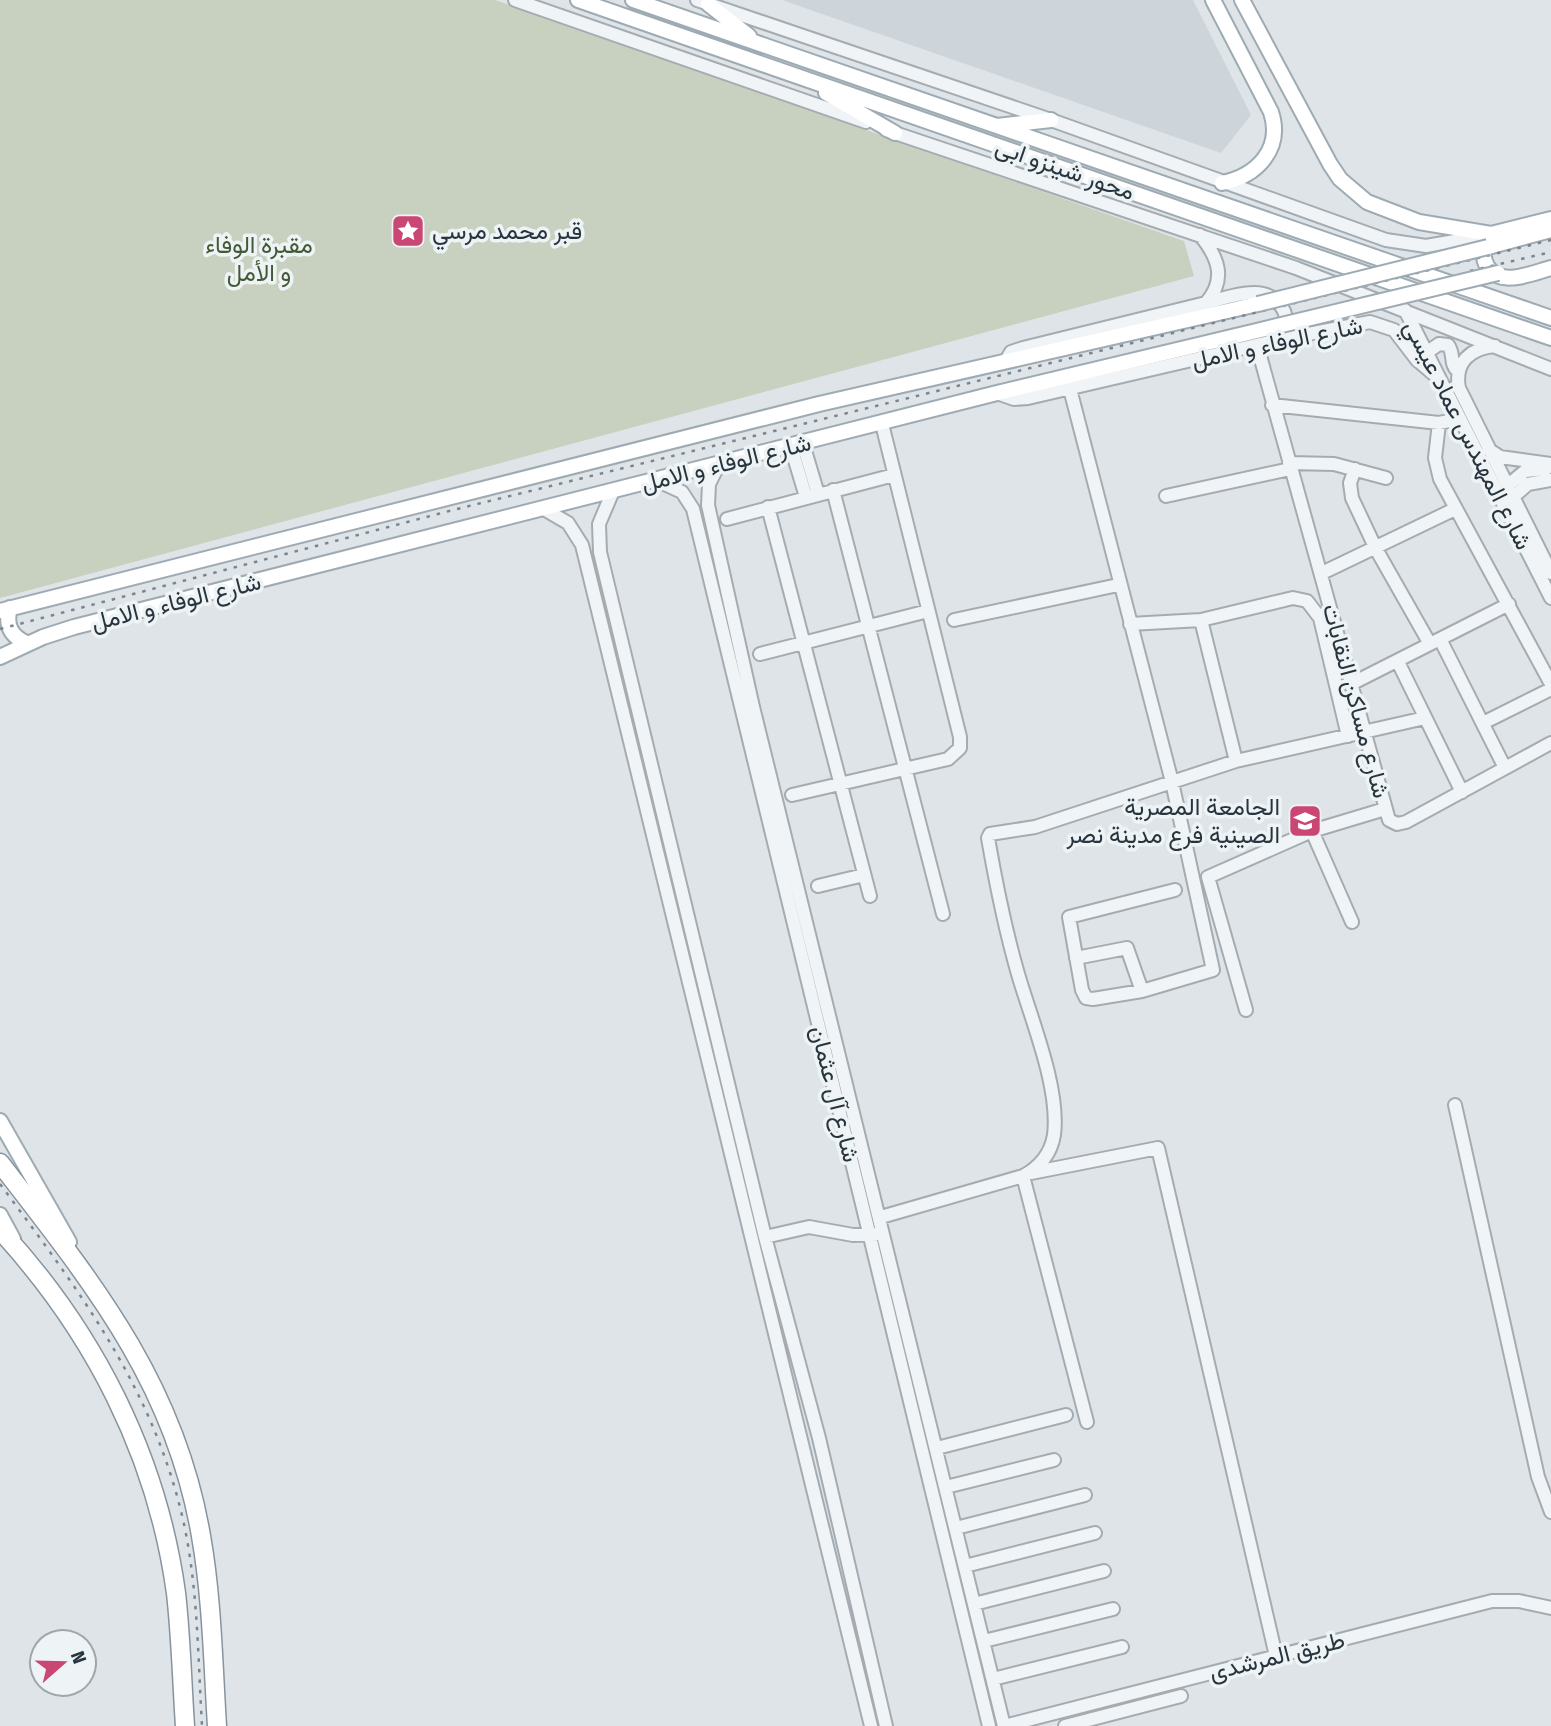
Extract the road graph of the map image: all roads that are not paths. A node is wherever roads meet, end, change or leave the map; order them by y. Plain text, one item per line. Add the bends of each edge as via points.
1 (515, 0) edge
2 (579, 0) edge
3 (633, 0) edge
4 (1213, 0) edge
5 (1242, 0) edge
6 (703, 2) edge
7 (758, 44) junction
8 (1268, 52) junction
9 (1245, 63) junction
10 (798, 76) junction
11 (1051, 121) junction
12 (993, 126) junction
13 (895, 133) junction
14 (1222, 183) junction
15 (1551, 219) edge
16 (1551, 230) edge
17 (1199, 235) junction
18 (1489, 241) junction
19 (1551, 260) edge
20 (1551, 268) edge
21 (1206, 303) junction
22 (1405, 310) junction
23 (1546, 315) edge
24 (1551, 338) edge
25 (1282, 339) junction
26 (1257, 345) junction
27 (1495, 346) junction
28 (1426, 353) junction
29 (1005, 362) junction
30 (1551, 369) edge
31 (1458, 372) junction
32 (1437, 377) junction
33 (1070, 389) junction
34 (997, 393) junction
35 (1272, 405) junction
36 (1459, 419) junction
37 (1439, 423) junction
38 (883, 424) junction
39 (797, 445) junction
40 (1488, 449) junction
41 (719, 464) junction
42 (1289, 466) junction
43 (1551, 466) edge
44 (1355, 469) junction
45 (894, 475) junction
46 (1386, 478) dead end
47 (656, 480) junction
48 (1551, 480) edge
49 (614, 491) junction
50 (833, 491) junction
51 (1510, 492) junction
52 (812, 496) junction
53 (1166, 496) dead end
54 (707, 498) junction
55 (690, 502) junction
56 (768, 507) junction
57 (544, 509) junction
58 (1455, 509) junction
59 (727, 519) dead end
60 (598, 533) junction
61 (578, 537) junction
62 (1376, 549) junction
63 (1322, 573) junction
64 (1551, 573) edge
65 (1118, 584) junction
66 (1551, 598) edge
67 (1509, 604) junction
68 (5, 610) edge
69 (928, 611) junction
70 (954, 620) dead end
71 (1201, 620) junction
72 (1130, 624) junction
73 (869, 626) junction
74 (1435, 642) junction
75 (26, 643) junction
76 (803, 643) junction
77 (760, 654) dead end
78 (0, 657) edge
79 (1398, 662) junction
80 (1351, 684) junction
81 (1551, 686) edge
82 (1425, 718) junction
83 (1483, 723) junction
84 (1363, 732) junction
85 (1348, 736) junction
86 (1551, 743) edge
87 (1236, 761) junction
88 (906, 768) junction
89 (1505, 768) junction
90 (1172, 782) junction
91 (839, 783) junction
92 (1462, 792) junction
93 (792, 795) dead end
94 (1385, 809) junction
95 (1312, 831) junction
96 (864, 875) junction
97 (818, 886) dead end
98 (1175, 890) dead end
99 (870, 895) dead end
100 (943, 914) dead end
101 (1352, 922) dead end
102 (1076, 958) junction
103 (1233, 965) junction
104 (1213, 970) junction
105 (1142, 991) junction
106 (1246, 1010) dead end
107 (727, 1079) junction
108 (711, 1083) junction
109 (1455, 1105) dead end
110 (0, 1121) edge
111 (0, 1163) edge
112 (1026, 1174) junction
113 (0, 1215) edge
114 (881, 1217) junction
115 (0, 1230) edge
116 (884, 1232) junction
117 (870, 1236) junction
118 (765, 1237) junction
119 (19, 1251) junction
120 (86, 1274) junction
121 (1066, 1415) dead end
122 (1087, 1422) dead end
123 (937, 1448) junction
124 (1054, 1460) dead end
125 (946, 1487) junction
126 (1086, 1495) dead end
127 (1551, 1512) edge
128 (956, 1528) junction
129 (1095, 1533) dead end
130 (965, 1566) junction
131 (1104, 1571) dead end
132 (974, 1604) junction
133 (1551, 1608) edge
134 (1113, 1609) dead end
135 (984, 1641) junction
136 (1122, 1647) dead end
137 (1276, 1656) junction
138 (993, 1679) junction
139 (1181, 1696) dead end
140 (997, 1698) junction
141 (982, 1700) junction
142 (181, 1722) edge
143 (217, 1726) edge
144 (870, 1726) edge
145 (886, 1726) edge
146 (989, 1726) edge
147 (1004, 1726) edge
148 (1065, 1726) edge

1 - 13 street
2 - 10 main road, محور شينزو ابى
3 - 7 main road, محور شينزو ابى
4 - 9 main road
5 - 8 main road
6 - 7 main road
6 - 11 street
7 - 12 main road, محور شينزو ابى
8 - 9 main road
8 - 18 main road via 1330,164 1353,191 1386,211
9 - 14 main road via 1271,112 1273,140 1265,159 1253,171
10 - 13 main road
10 - 24 main road, محور شينزو ابى
11 - 12 main road
11 - 14 street
12 - 23 main road, محور شينزو ابى
13 - 17 street
14 - 18 street via 1386,240 1426,246
15 - 18 main road
16 - 18 main road
17 - 21 street via 1214,253 1219,271
17 - 22 street
18 - 20 main road via 1483,252 1485,263 1501,277
18 - 29 main road, bridge via 1258,304
19 - 34 main road, bridge
21 - 25 street, شارع الوفاء و الامل via 1249,293 1270,297 1287,320
21 - 29 street, شارع الوفاء و الامل via 1023,348 1011,352
22 - 27 street
22 - 28 street, شارع المهندس عماد عيسي
25 - 26 street, شارع الوفاء و الامل
25 - 32 street, شارع الوفاء و الامل via 1358,323 1382,324 1394,330
26 - 33 street, شارع الوفاء و الامل
26 - 35 street, شارع مساكن النقابات
27 - 30 street
27 - 31 street, شارع المهندس عماد عيسي via 1475,349
28 - 31 street via 1438,344 1448,345
28 - 32 street, شارع المهندس عماد عيسي
29 - 68 main road, شارع الوفاء و الامل via 774,415
31 - 40 street, شارع المهندس عماد عيسي via 1459,388
32 - 36 street, شارع المهندس عماد عيسي
33 - 34 street, شارع الوفاء و الامل via 1014,399
33 - 65 street
34 - 38 main road, شارع الوفاء و الامل
35 - 37 street
35 - 42 street, شارع مساكن النقابات
36 - 37 street
36 - 66 street, شارع المهندس عماد عيسي
37 - 58 street via 1436,467
38 - 39 main road, شارع الوفاء و الامل
38 - 45 street
39 - 41 main road, شارع الوفاء و الامل
39 - 52 street
40 - 43 street via 1500,457
40 - 51 street, شارع المهندس عماد عيسي
41 - 47 main road, شارع الوفاء و الامل
41 - 54 street
42 - 44 street via 1323,463
42 - 53 street
42 - 63 street, شارع مساكن النقابات
43 - 51 street via 1525,471
44 - 46 street
44 - 62 street via 1350,491
45 - 50 street
45 - 69 street
47 - 49 main road, شارع الوفاء و الامل
47 - 55 street via 676,488
48 - 51 street
49 - 57 main road, شارع الوفاء و الامل
49 - 60 street
50 - 52 street
50 - 73 street
51 - 64 street, شارع المهندس عماد عيسي
52 - 56 street
54 - 55 street
54 - 114 street, شارع آل عثمان via 753,707
55 - 117 street, شارع آل عثمان
56 - 59 street
56 - 76 street
57 - 61 street via 561,517
57 - 75 main road, شارع الوفاء و الامل
58 - 62 street
58 - 67 street
60 - 61 street via 586,530
60 - 107 street
61 - 108 street
62 - 63 street
62 - 74 street
63 - 80 street, شارع مساكن النقابات
65 - 70 street
65 - 72 street
67 - 74 street
67 - 81 street
68 - 75 main road via 10,630
69 - 73 street
69 - 88 street via 961,743 948,759
71 - 72 street
71 - 85 street via 1293,598 1313,605
71 - 87 street
72 - 90 street
73 - 76 street
73 - 88 street
74 - 79 street
74 - 83 street
75 - 78 main road, شارع الوفاء و الامل
76 - 77 street
76 - 91 street
79 - 80 street
79 - 82 street
80 - 84 street, شارع مساكن النقابات
81 - 83 street
82 - 84 street
82 - 92 street
83 - 89 street
84 - 85 street
84 - 94 street, شارع مساكن النقابات
85 - 87 street
86 - 89 street, شارع مساكن النقابات
87 - 90 street
88 - 91 street
88 - 100 street
89 - 92 street, شارع مساكن النقابات
90 - 104 street
90 - 112 street via 1035,827 994,831 989,836 1010,945 1047,1073 1054,1120 1052,1145
91 - 93 street
91 - 96 street
92 - 94 street, شارع مساكن النقابات via 1402,824 1389,820
94 - 95 street
95 - 101 street
95 - 103 street via 1208,877
96 - 97 street
96 - 99 street
98 - 102 street via 1073,914 1069,921
102 - 105 street via 1127,948
102 - 105 street via 1086,998
103 - 104 street
103 - 106 street
104 - 105 street
107 - 108 street
107 - 118 street
108 - 144 street
109 - 127 street via 1538,1477
110 - 120 main road
111 - 120 highway
112 - 114 street
112 - 122 street
112 - 137 street via 1158,1148
113 - 119 main road
114 - 116 street, شارع آل عثمان
115 - 119 highway
116 - 117 street
116 - 123 street, شارع آل عثمان
117 - 118 street via 809,1227
117 - 141 street, شارع آل عثمان
118 - 145 street via 819,1437
119 - 142 highway via 91,1350 141,1454 173,1574
120 - 143 highway via 140,1359 187,1473 205,1556
121 - 123 street
123 - 125 street, شارع آل عثمان
124 - 125 street
125 - 128 street, شارع آل عثمان
126 - 128 street
128 - 130 street, شارع آل عثمان
129 - 130 street
130 - 132 street, شارع آل عثمان
131 - 132 street
132 - 135 street, شارع آل عثمان
133 - 137 street, طريق المرشدى via 1492,1601
134 - 135 street
135 - 138 street, شارع آل عثمان
136 - 138 street
137 - 147 street, طريق المرشدى
138 - 140 street, شارع آل عثمان
139 - 148 street, طريق المرشدى
140 - 141 street via 989,1704
140 - 147 street, شارع آل عثمان
141 - 146 street, شارع آل عثمان

